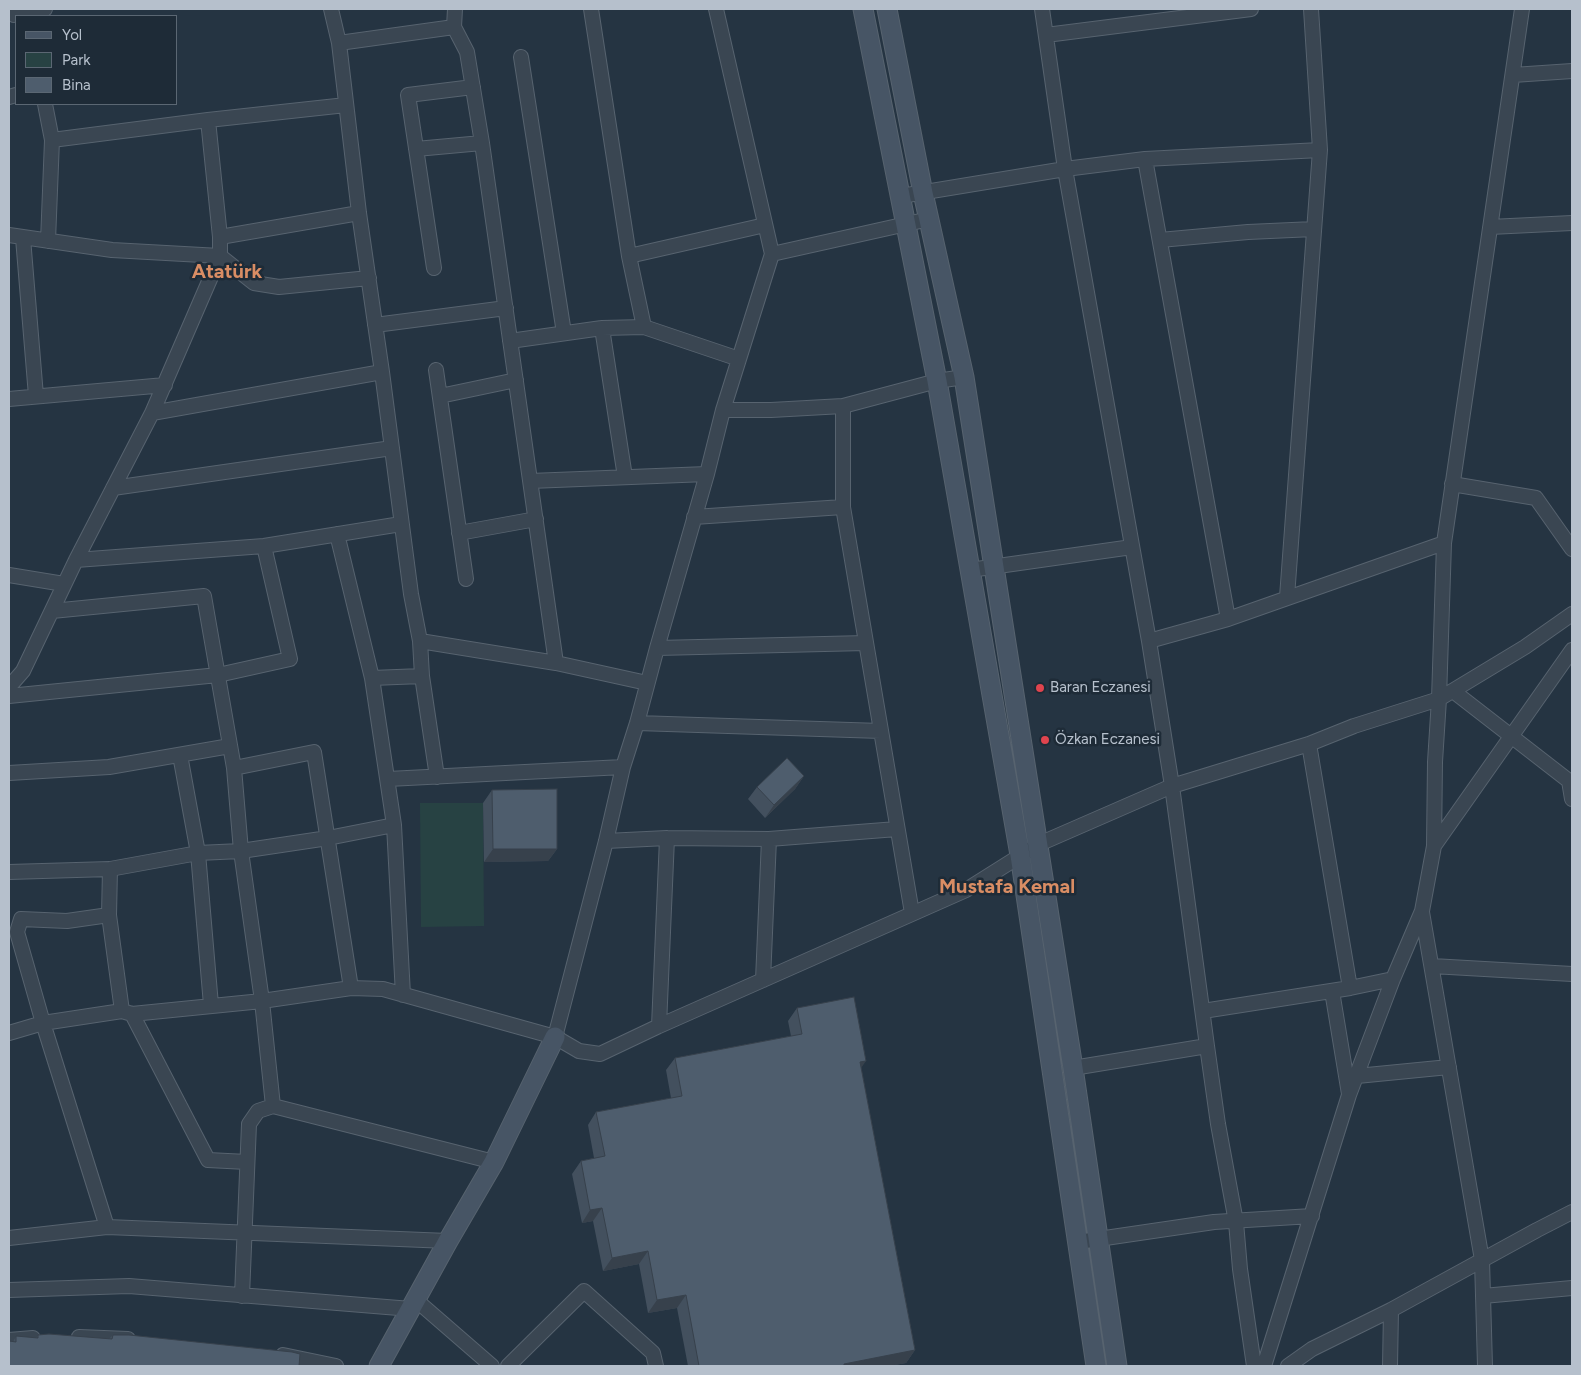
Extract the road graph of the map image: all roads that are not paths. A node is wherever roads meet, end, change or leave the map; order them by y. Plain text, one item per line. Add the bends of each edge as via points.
1 (45, 9) edge
2 (330, 9) edge
3 (455, 9) edge
4 (591, 9) edge
5 (716, 9) edge
6 (863, 9) edge
7 (887, 9) edge
8 (1042, 9) edge
9 (1251, 9) edge
10 (1311, 9) edge
11 (1522, 9) edge
12 (14, 15) edge
13 (454, 27) junction
14 (1046, 35) junction
15 (339, 43) junction
16 (521, 57) dead end
17 (1572, 71) edge
18 (1512, 75) junction
19 (473, 86) junction
20 (45, 105) edge
21 (346, 105) junction
22 (208, 120) junction
23 (52, 140) junction
24 (482, 143) junction
25 (416, 149) junction
26 (1320, 150) junction
27 (1145, 159) junction
28 (1066, 169) junction
29 (923, 193) junction
30 (900, 196) junction
31 (359, 213) junction
32 (929, 219) junction
33 (906, 223) junction
34 (1572, 223) edge
35 (765, 225) junction
36 (1490, 227) junction
37 (1314, 229) junction
38 (9, 235) edge
39 (220, 237) junction
40 (23, 238) junction
41 (1160, 240) junction
42 (48, 241) junction
43 (772, 254) junction
44 (220, 256) junction
45 (629, 256) junction
46 (434, 268) dead end
47 (369, 278) junction
48 (506, 308) junction
49 (375, 325) junction
50 (644, 327) junction
51 (602, 328) junction
52 (564, 333) junction
53 (510, 341) junction
54 (739, 359) junction
55 (436, 370) dead end
56 (382, 372) junction
57 (964, 377) junction
58 (516, 380) junction
59 (937, 381) junction
60 (165, 385) junction
61 (36, 396) junction
62 (440, 396) junction
63 (9, 399) edge
64 (842, 406) junction
65 (723, 410) junction
66 (152, 412) junction
67 (392, 448) junction
68 (708, 474) junction
69 (625, 477) junction
70 (530, 481) junction
71 (1452, 484) junction
72 (113, 488) junction
73 (843, 507) junction
74 (694, 517) junction
75 (536, 519) junction
76 (401, 524) junction
77 (459, 533) junction
78 (337, 534) junction
79 (1444, 543) junction
80 (264, 546) junction
81 (1132, 546) junction
82 (1572, 549) edge
83 (76, 560) junction
84 (993, 567) junction
85 (970, 570) junction
86 (9, 575) edge
87 (466, 579) dead end
88 (64, 584) junction
89 (1287, 597) junction
90 (52, 612) junction
91 (1572, 614) edge
92 (1228, 619) junction
93 (420, 641) junction
94 (1149, 641) junction
95 (866, 643) junction
96 (657, 648) junction
97 (1572, 650) edge
98 (556, 663) junction
99 (218, 675) junction
100 (422, 676) junction
101 (372, 678) junction
102 (647, 683) junction
103 (9, 687) edge
104 (1453, 691) junction
105 (9, 696) edge
106 (1439, 699) junction
107 (638, 723) junction
108 (881, 731) junction
109 (1512, 737) junction
110 (1309, 744) junction
111 (230, 746) junction
112 (180, 755) junction
113 (623, 767) junction
114 (234, 768) junction
115 (9, 773) edge
116 (437, 777) junction
117 (388, 779) junction
118 (1172, 786) junction
119 (1572, 799) edge
120 (394, 825) junction
121 (898, 829) junction
122 (328, 838) junction
123 (667, 838) junction
124 (769, 839) junction
125 (606, 841) junction
126 (1038, 844) junction
127 (1434, 846) junction
128 (241, 851) junction
129 (198, 853) junction
130 (1020, 855) junction
131 (110, 869) junction
132 (9, 872) edge
133 (1422, 911) junction
134 (912, 913) junction
135 (109, 914) junction
136 (1432, 966) junction
137 (1572, 974) edge
138 (1393, 979) junction
139 (764, 980) junction
140 (351, 988) junction
141 (1350, 988) junction
142 (1332, 991) junction
143 (403, 995) junction
144 (262, 1001) junction
145 (211, 1005) junction
146 (1203, 1011) junction
147 (127, 1012) junction
148 (42, 1023) junction
149 (659, 1026) junction
150 (9, 1033) edge
151 (555, 1036) junction
152 (1207, 1046) junction
153 (1449, 1067) junction
154 (1074, 1068) junction
155 (1357, 1076) junction
156 (1349, 1095) junction
157 (273, 1106) junction
158 (247, 1162) junction
159 (494, 1162) junction
160 (1572, 1212) edge
161 (1312, 1216) junction
162 (1236, 1222) junction
163 (107, 1227) junction
164 (245, 1232) junction
165 (9, 1238) edge
166 (1098, 1240) junction
167 (448, 1242) junction
168 (1078, 1242) junction
169 (1482, 1260) junction
170 (1572, 1288) edge
171 (9, 1290) edge
172 (242, 1296) junction
173 (1483, 1296) junction
174 (413, 1304) junction
175 (1391, 1310) junction
176 (45, 1337) edge
177 (64, 1337) edge
178 (9, 1340) edge
179 (143, 1340) edge
180 (273, 1353) edge
181 (336, 1366) edge
182 (380, 1366) edge
183 (492, 1366) edge
184 (508, 1366) edge
185 (656, 1366) edge
186 (1096, 1366) edge
187 (1117, 1366) edge
188 (1254, 1366) edge
189 (1264, 1366) edge
190 (1288, 1366) edge
191 (1390, 1366) edge
192 (1485, 1366) edge

1 - 12 street
2 - 15 street
3 - 13 street
4 - 45 street
5 - 35 street
6 - 30 street
7 - 29 street
8 - 14 street
9 - 14 street
10 - 26 street
11 - 18 street
13 - 15 street
13 - 19 street via 466,52
14 - 28 street
15 - 21 street
16 - 52 street
17 - 18 street
18 - 36 street
19 - 24 street
19 - 25 street via 408,95
20 - 23 street
21 - 22 street
21 - 31 street
22 - 23 street
22 - 39 street
23 - 42 street
24 - 25 street
24 - 48 street
25 - 46 street
26 - 27 street
26 - 37 street
27 - 28 street
27 - 41 street
28 - 29 street
28 - 81 street
29 - 30 street
29 - 32 street
30 - 33 street
31 - 39 street
31 - 47 street
32 - 33 street
32 - 57 street
33 - 43 street
33 - 59 street
34 - 36 street
35 - 43 street
35 - 45 street
36 - 71 street
37 - 41 street
37 - 89 street
38 - 40 street
39 - 44 street
40 - 42 street
40 - 61 street
41 - 92 street
42 - 44 street via 112,250
43 - 54 street
44 - 47 street via 254,283 279,287
44 - 60 street
45 - 50 street
47 - 49 street
48 - 49 street
48 - 53 street
49 - 56 street
50 - 51 street
50 - 54 street
51 - 52 street
51 - 69 street
52 - 53 street
53 - 58 street
54 - 65 street
55 - 62 street
56 - 66 street
56 - 67 street
57 - 59 street
57 - 84 street
58 - 62 street
58 - 70 street
59 - 64 street
59 - 85 street
60 - 61 street
60 - 66 street
61 - 63 street
62 - 77 street
64 - 65 street
64 - 73 street
65 - 68 street
66 - 72 street
67 - 72 street
67 - 76 street
68 - 69 street
68 - 74 street
69 - 70 street
70 - 75 street
71 - 79 street
71 - 82 street via 1536,498
72 - 83 street
73 - 74 street
73 - 95 street
74 - 96 street
75 - 77 street
75 - 98 street
76 - 78 street
76 - 93 street
77 - 87 street
78 - 80 street
78 - 101 street
79 - 89 street
79 - 106 street
80 - 83 street
80 - 99 street via 290,659
81 - 84 street
81 - 94 street
83 - 88 street
84 - 85 street
84 - 126 street
85 - 130 street
86 - 88 street
88 - 90 street
89 - 92 street
90 - 99 street via 204,596
90 - 103 street via 23,671
91 - 104 street
92 - 94 street
93 - 98 street
93 - 100 street
94 - 118 street
95 - 96 street
95 - 108 street
96 - 102 street
97 - 109 street
98 - 102 street
99 - 105 street
99 - 111 street
100 - 101 street
100 - 116 street
101 - 117 street
102 - 107 street
104 - 106 street
104 - 109 street
106 - 110 street
106 - 127 street
107 - 108 street
107 - 113 street
108 - 121 street
109 - 119 street via 1569,781
109 - 127 street
110 - 118 street
110 - 141 street
111 - 112 street
111 - 114 street
112 - 115 street via 109,767
112 - 129 street
113 - 116 street
113 - 125 street
114 - 122 street via 314,752
114 - 128 street
116 - 117 street
117 - 120 street
118 - 126 street
118 - 146 street
120 - 122 street
120 - 143 street
121 - 124 street
121 - 134 street
122 - 128 street
122 - 140 street
123 - 124 street
123 - 125 street
123 - 149 street
124 - 139 street
125 - 151 street
126 - 130 street
126 - 154 street
127 - 133 street
128 - 129 street
128 - 144 street
129 - 131 street
129 - 145 street
130 - 134 street via 966,890
130 - 168 street
131 - 132 street
131 - 135 street
133 - 136 street
133 - 138 street
134 - 139 street
135 - 147 street
135 - 148 street via 67,921 21,919 17,932
136 - 137 street
136 - 153 street
138 - 141 street
138 - 155 street
139 - 149 street
140 - 143 street via 383,989
140 - 144 street
141 - 142 street
142 - 146 street
142 - 156 street
143 - 151 street
144 - 145 street
144 - 157 street
145 - 147 street
146 - 152 street
147 - 148 street
147 - 158 street via 208,1160
148 - 150 street
148 - 163 street
149 - 151 street via 600,1054 579,1051
151 - 159 street
152 - 154 street
152 - 162 street
153 - 155 street
153 - 169 street
154 - 166 street
155 - 156 street
156 - 161 street
157 - 158 street via 258,1111 249,1124
157 - 159 street
158 - 164 street
159 - 167 street
160 - 169 street
161 - 162 street
161 - 189 street
162 - 166 street via 1214,1222
162 - 188 street
163 - 164 street
163 - 165 street
164 - 167 street
164 - 172 street
166 - 168 street
166 - 187 street
167 - 174 street
168 - 186 street
169 - 173 street
169 - 175 street
170 - 173 street
171 - 172 street via 129,1286
172 - 174 street
173 - 192 street
174 - 182 street
174 - 183 street
175 - 190 street via 1312,1349
175 - 191 street
176 - 178 street
177 - 179 street
180 - 181 street
184 - 185 street via 584,1291 653,1353

